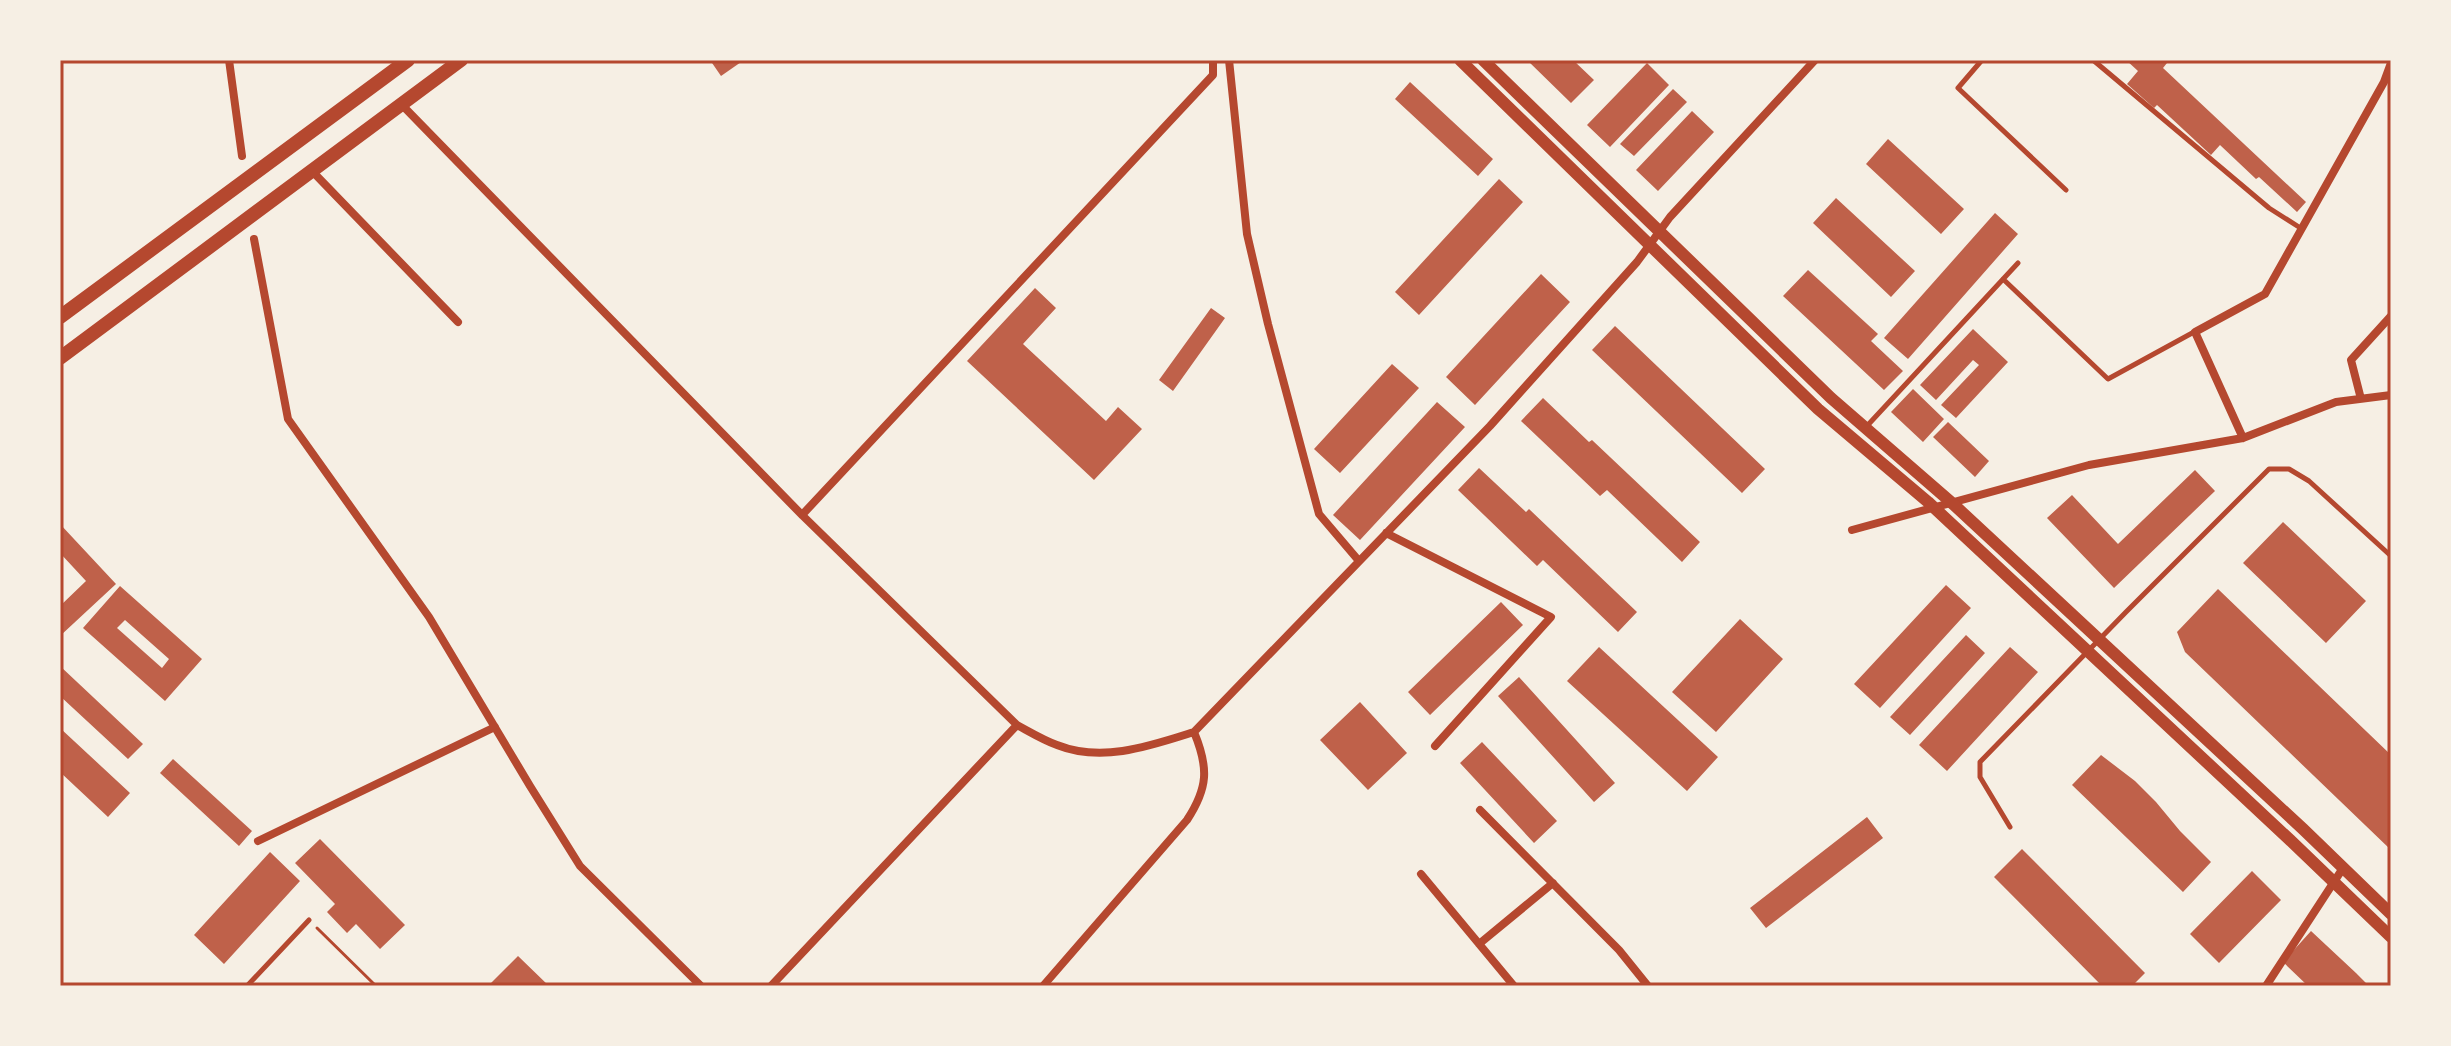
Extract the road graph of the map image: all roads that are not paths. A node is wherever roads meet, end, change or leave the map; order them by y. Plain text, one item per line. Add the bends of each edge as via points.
1 (229, 60) edge
2 (408, 60) edge
3 (461, 60) edge
4 (1213, 60) edge
5 (1229, 60) edge
6 (1460, 60) edge
7 (1483, 60) edge
8 (1815, 60) edge
9 (1982, 60) edge
10 (2093, 60) edge
11 (2391, 63) edge
12 (402, 105) junction
13 (242, 156) dead end
14 (312, 171) junction
15 (2066, 190) dead end
16 (2302, 229) junction
17 (1659, 231) junction
18 (254, 239) dead end
19 (1650, 244) junction
20 (2018, 263) dead end
21 (2003, 279) junction
22 (2391, 316) edge
23 (60, 317) edge
24 (458, 322) dead end
25 (2195, 332) junction
26 (60, 358) edge
27 (2391, 395) edge
28 (2361, 399) junction
29 (1865, 428) junction
30 (2243, 438) junction
31 (1952, 503) junction
32 (1934, 508) junction
33 (802, 515) junction
34 (1852, 530) dead end
35 (1386, 533) junction
36 (2391, 556) edge
37 (1359, 561) junction
38 (2100, 639) junction
39 (2088, 651) junction
40 (1017, 725) junction
41 (495, 727) junction
42 (1194, 732) junction
43 (1435, 746) dead end
44 (1480, 810) dead end
45 (2010, 827) dead end
46 (258, 841) dead end
47 (2343, 868) junction
48 (1421, 874) dead end
49 (2334, 882) junction
50 (1553, 883) junction
51 (2391, 914) edge
52 (309, 920) road end
53 (2391, 937) edge
54 (1479, 944) junction
55 (247, 986) edge
56 (701, 986) edge
57 (771, 986) edge
58 (1043, 986) edge
59 (1514, 986) edge
60 (1648, 986) edge
61 (2266, 986) edge

1 - 13 street
2 - 23 main road
3 - 12 main road
4 - 33 street via 1213,75
5 - 37 street via 1247,234 1268,324 1319,514
6 - 19 street
7 - 17 street
8 - 17 street
9 - 15 lane via 1958,88
10 - 16 lane via 2269,208
11 - 16 street
12 - 14 main road
12 - 33 street
14 - 24 street
14 - 26 main road
16 - 25 street via 2265,294
17 - 19 street
17 - 29 street
18 - 41 street via 288,419 429,617
19 - 32 street via 1818,409
19 - 35 street via 1490,426
20 - 21 lane
21 - 25 lane via 2108,379
21 - 29 lane
22 - 28 street via 2351,360
25 - 30 street
27 - 28 street
28 - 30 street via 2336,402
29 - 31 street
30 - 31 street via 2089,465
31 - 32 street
31 - 38 street
32 - 34 street
32 - 39 street
33 - 40 street
35 - 37 street
35 - 43 street via 1551,617
36 - 38 lane via 2309,481 2289,469 2269,469
37 - 42 street
38 - 39 lane
38 - 47 street
39 - 45 lane via 1980,762 1980,777
39 - 49 street
40 - 42 street via 1058,746 1104,754
40 - 57 street
41 - 46 street
41 - 56 street via 580,866
42 - 58 street via 1203,754 1200,800
44 - 50 street
47 - 49 street
47 - 51 street
48 - 54 street
49 - 53 street
49 - 61 street
50 - 54 street
50 - 60 street
52 - 55 lane
54 - 59 street

